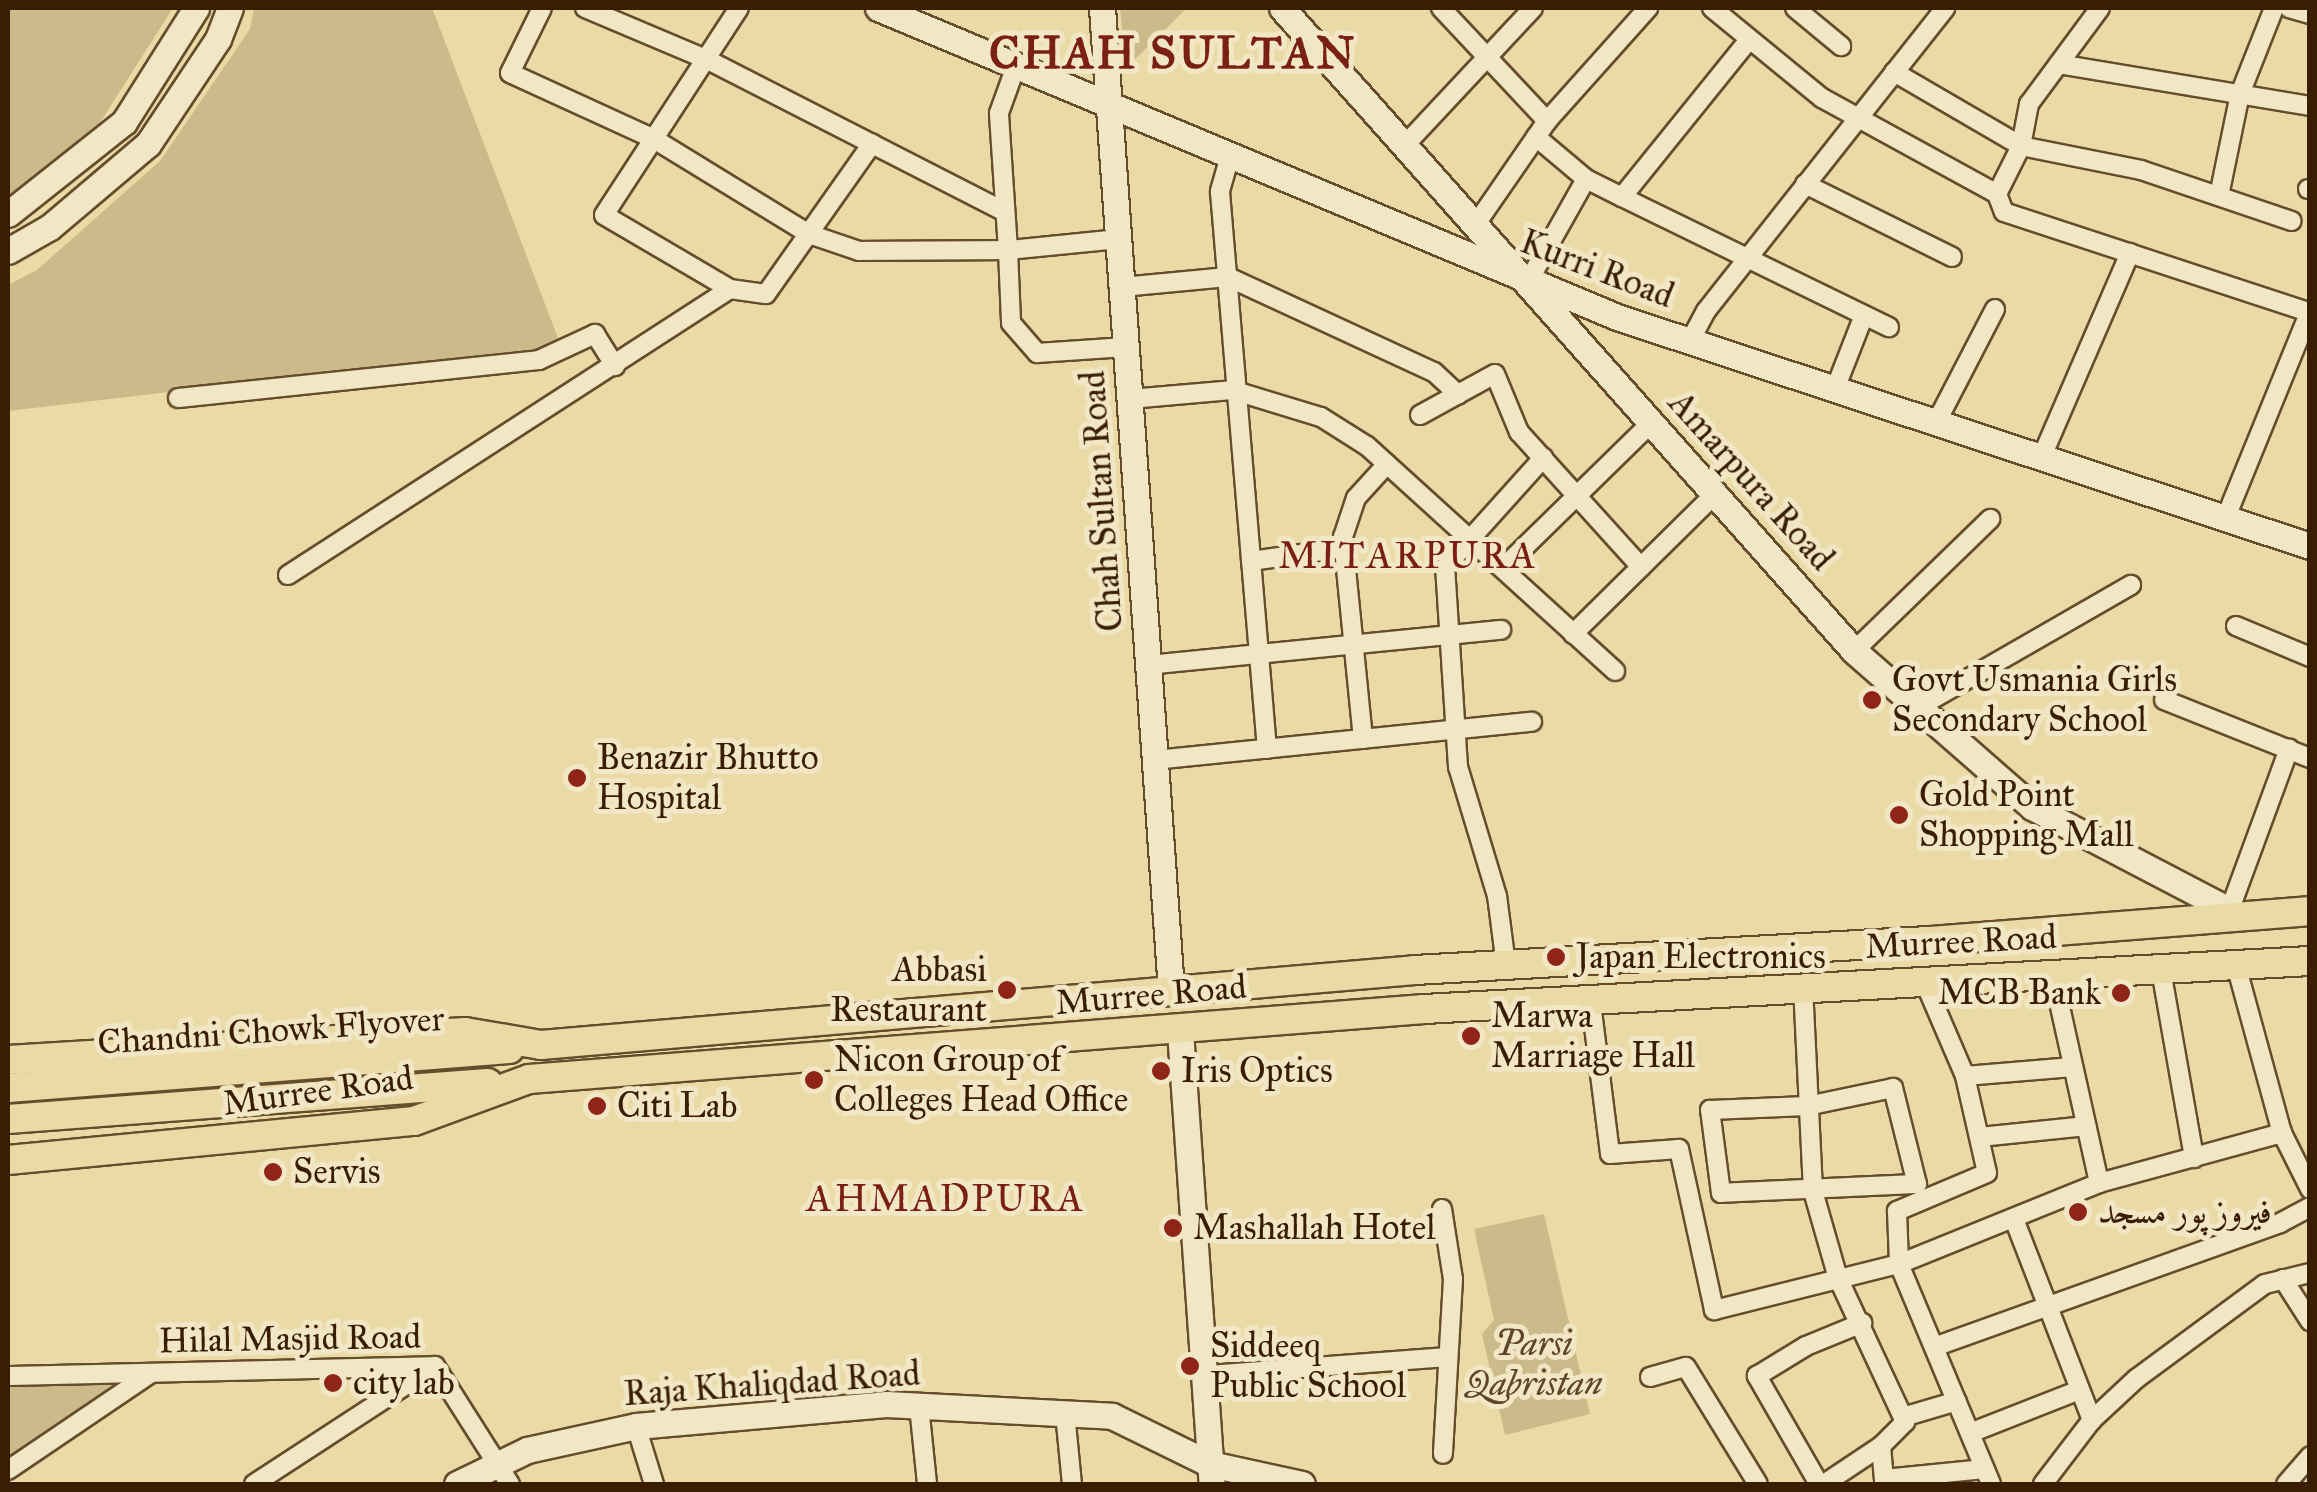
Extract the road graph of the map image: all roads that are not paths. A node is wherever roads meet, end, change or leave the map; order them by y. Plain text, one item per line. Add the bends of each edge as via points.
1 (196, 8) edge
2 (230, 8) edge
3 (542, 8) edge
4 (738, 8) edge
5 (878, 8) edge
6 (1102, 8) edge
7 (1441, 8) edge
8 (1534, 8) edge
9 (1648, 8) edge
10 (1712, 8) edge
11 (1945, 8) edge
12 (2100, 8) edge
13 (594, 9) edge
14 (2273, 9) edge
15 (1289, 10) edge
16 (1807, 11) edge
17 (2310, 14) edge
18 (1748, 41) junction
19 (1840, 46) dead end
20 (1487, 56) junction
21 (706, 59) junction
22 (2059, 64) junction
23 (1016, 66) junction
24 (1894, 72) junction
25 (2240, 94) junction
26 (1109, 105) junction
27 (2310, 106) edge
28 (1856, 119) junction
29 (1541, 129) junction
30 (654, 139) junction
31 (872, 144) junction
32 (1404, 145) junction
33 (2021, 146) junction
34 (1230, 156) junction
35 (1586, 179) junction
36 (1805, 184) junction
37 (1997, 194) junction
38 (2219, 196) junction
39 (1622, 197) junction
40 (1005, 212) junction
41 (8, 214) edge
42 (2292, 222) dead end
43 (1476, 224) junction
44 (809, 234) junction
45 (1118, 239) junction
46 (1008, 250) junction
47 (8, 251) edge
48 (2130, 253) junction
49 (1747, 258) junction
50 (1952, 258) dead end
51 (1228, 277) junction
52 (1528, 282) junction
53 (1122, 287) junction
54 (730, 289) junction
55 (1996, 309) dead end
56 (2309, 311) edge
57 (1864, 315) junction
58 (1889, 327) dead end
59 (1690, 341) junction
60 (1126, 347) junction
61 (614, 366) junction
62 (1835, 388) junction
63 (1238, 391) junction
64 (1458, 394) junction
65 (178, 398) dead end
66 (1130, 398) junction
67 (1420, 415) dead end
68 (1937, 421) junction
69 (1652, 422) junction
70 (2043, 454) junction
71 (1543, 458) junction
72 (1387, 464) junction
73 (1715, 494) junction
74 (1577, 496) junction
75 (2226, 516) junction
76 (1990, 519) dead end
77 (1470, 536) junction
78 (2310, 546) edge
79 (1344, 548) junction
80 (1251, 561) junction
81 (1641, 567) junction
82 (1503, 568) junction
83 (288, 575) dead end
84 (2131, 585) dead end
85 (2236, 626) dead end
86 (1502, 630) dead end
87 (1573, 634) junction
88 (1448, 635) junction
89 (1352, 644) junction
90 (1854, 650) junction
91 (1258, 654) junction
92 (2310, 657) edge
93 (1148, 665) junction
94 (1615, 671) dead end
95 (2164, 700) dead end
96 (1917, 708) junction
97 (1532, 722) dead end
98 (1456, 730) junction
99 (1363, 740) junction
100 (1267, 749) junction
101 (2288, 749) junction
102 (2310, 758) edge
103 (1155, 760) junction
104 (2310, 911) edge
105 (2234, 912) junction
106 (2310, 961) edge
107 (1506, 965) junction
108 (2236, 966) junction
109 (2161, 970) junction
110 (2053, 976) junction
111 (1926, 983) junction
112 (1803, 986) junction
113 (1171, 990) junction
114 (1592, 1002) junction
115 (1180, 1031) junction
116 (540, 1045) junction
117 (8, 1060) edge
118 (2073, 1067) junction
119 (1966, 1076) junction
120 (529, 1079) junction
121 (8, 1088) edge
122 (1807, 1106) junction
123 (8, 1119) edge
124 (2086, 1126) junction
125 (2282, 1133) junction
126 (1980, 1137) junction
127 (2194, 1158) junction
128 (8, 1160) edge
129 (2099, 1183) junction
130 (2310, 1189) edge
131 (1813, 1191) junction
132 (2310, 1207) edge
133 (1442, 1209) dead end
134 (2014, 1220) junction
135 (1899, 1264) junction
136 (2310, 1273) edge
137 (1838, 1278) junction
138 (2283, 1279) junction
139 (2049, 1307) junction
140 (2310, 1321) edge
141 (1862, 1323) junction
142 (1934, 1347) junction
143 (1447, 1357) junction
144 (435, 1366) junction
145 (150, 1374) junction
146 (8, 1376) edge
147 (1208, 1376) junction
148 (1650, 1377) dead end
149 (2080, 1390) junction
150 (1957, 1401) junction
151 (919, 1406) junction
152 (1066, 1414) junction
153 (1903, 1416) junction
154 (2092, 1420) junction
155 (636, 1426) junction
156 (1970, 1433) junction
157 (1880, 1446) junction
158 (1443, 1454) dead end
159 (2310, 1456) edge
160 (8, 1470) edge
161 (504, 1474) edge
162 (1211, 1474) edge
163 (1988, 1477) edge
164 (1884, 1482) edge
165 (254, 1484) edge
166 (457, 1484) edge
167 (654, 1484) edge
168 (927, 1484) edge
169 (1072, 1484) edge
170 (1302, 1484) edge
171 (1758, 1484) edge
172 (1822, 1484) edge
173 (2043, 1484) edge
174 (2286, 1484) edge

1 - 41 street via 124,122
2 - 47 street via 218,39 148,144 50,227
3 - 30 street via 510,73
4 - 21 street
5 - 23 street, Kurri Road
6 - 26 street, Chah Sultan Road
7 - 20 street
8 - 20 street
9 - 29 street
10 - 18 street
11 - 24 street
12 - 22 street
13 - 21 street
14 - 17 street
14 - 25 street
15 - 32 street, Amarpura Road
16 - 19 street
18 - 28 street
18 - 39 street
20 - 29 street
20 - 32 street
21 - 30 street
21 - 31 street
22 - 25 street
22 - 33 street via 2029,104
23 - 26 street, Kurri Road
23 - 40 street via 999,113
24 - 28 street
24 - 33 street
25 - 27 street
25 - 38 street
26 - 34 street, Kurri Road
26 - 45 street, Chah Sultan Road
28 - 36 street
28 - 37 street
29 - 35 street
29 - 43 street
30 - 44 street
30 - 54 street via 604,215
31 - 40 street
31 - 44 street
32 - 43 street, Amarpura Road
33 - 37 street
33 - 38 street via 2141,170
34 - 51 street via 1220,192
34 - 52 street, Kurri Road
35 - 39 street
35 - 52 street
36 - 49 street
36 - 50 street
37 - 48 street via 2004,212
38 - 42 street
39 - 49 street
40 - 46 street
43 - 52 street, Amarpura Road
44 - 46 street via 859,251
44 - 54 street via 766,294
45 - 46 street
45 - 53 street, Chah Sultan Road
46 - 60 street via 1011,323 1037,353
48 - 56 street
48 - 70 street
49 - 57 street
49 - 59 street
51 - 53 street
51 - 63 street
51 - 64 street via 1434,372
52 - 59 street, Kurri Road
52 - 69 street, Amarpura Road
53 - 60 street, Chah Sultan Road
54 - 61 street
55 - 68 street
56 - 75 street
57 - 58 street
57 - 62 street
59 - 62 street, Kurri Road
60 - 66 street, Chah Sultan Road
61 - 65 street via 595,334 539,360
61 - 83 street
62 - 68 street, Kurri Road
63 - 66 street
63 - 72 street via 1321,416
63 - 80 street
64 - 67 street
64 - 71 street via 1495,374 1519,432
66 - 93 street, Chah Sultan Road
68 - 70 street, Kurri Road
69 - 73 street, Amarpura Road
69 - 74 street
70 - 75 street, Kurri Road
71 - 74 street
71 - 77 street
72 - 77 street
72 - 79 street via 1346,517
73 - 81 street
73 - 90 street, Amarpura Road
74 - 81 street
74 - 82 street
75 - 78 street, Kurri Road
76 - 90 street
77 - 82 street
77 - 88 street via 1445,567
79 - 80 street
79 - 89 street
80 - 91 street
81 - 87 street
82 - 87 street
84 - 96 street
85 - 92 street
86 - 88 street
87 - 94 street
88 - 89 street
88 - 98 street
89 - 91 street
89 - 99 street
90 - 96 street, Amarpura Road
91 - 93 street
91 - 100 street
93 - 103 street, Chah Sultan Road
95 - 101 street
96 - 105 street, Amarpura Road via 2032,807
97 - 98 street
98 - 99 street
98 - 107 street via 1458,767 1501,914
99 - 100 street
100 - 103 street
101 - 102 street
101 - 105 street
103 - 113 street, Chah Sultan Road
104 - 105 main road, Murree Road
105 - 107 main road, Murree Road via 1929,941
106 - 108 main road, Murree Road
107 - 113 main road, Murree Road
108 - 109 main road, Murree Road
108 - 125 street
109 - 110 main road, Murree Road
109 - 127 street
110 - 111 main road, Murree Road
110 - 118 street
111 - 112 main road, Murree Road
111 - 119 street
112 - 114 main road, Murree Road
112 - 122 street
113 - 116 main road, Murree Road
114 - 115 main road, Murree Road
114 - 137 street via 1610,1154 1679,1149 1710,1307 1740,1308
115 - 120 main road, Murree Road
115 - 147 street
116 - 117 main road, Murree Road via 465,1032
116 - 121 main road, Chandni Chowk Flyover via 391,1063
118 - 119 street
118 - 124 street
119 - 126 street
120 - 123 main road, Chandni Chowk Flyover
120 - 128 main road, Murree Road via 414,1120
122 - 131 street
122 - 131 street via 1716,1108 1708,1118 1721,1192
122 - 131 street via 1894,1088 1918,1178 1911,1186
124 - 126 street
124 - 129 street
125 - 127 street
125 - 130 street
126 - 135 street via 1987,1173 1898,1211
127 - 129 street
129 - 134 street
131 - 137 street
132 - 139 street
133 - 143 street via 1453,1280
134 - 135 street
134 - 139 street
135 - 137 street
135 - 142 street
136 - 138 street
137 - 141 street
138 - 140 street
138 - 154 street via 2265,1284
139 - 142 street
139 - 149 street
141 - 153 street
141 - 172 street via 1757,1376
142 - 150 street
143 - 147 street
143 - 158 street
144 - 145 street, Hilal Masjid Road
144 - 161 street, Hilal Masjid Road
144 - 165 street
145 - 146 street, Hilal Masjid Road
145 - 160 street
147 - 162 street
148 - 171 street via 1686,1367
149 - 154 street
149 - 156 street
150 - 153 street
150 - 156 street
151 - 152 street, Raja Khaliqdad Road
151 - 155 street, Raja Khaliqdad Road
151 - 168 street
152 - 162 street, Raja Khaliqdad Road via 1112,1416
152 - 169 street
153 - 157 street
154 - 173 street
155 - 161 street, Raja Khaliqdad Road
155 - 167 street
156 - 163 street
157 - 164 street
157 - 172 street
159 - 174 street
161 - 166 street, Raja Khaliqdad Road
162 - 170 street, Raja Khaliqdad Road
163 - 164 street

